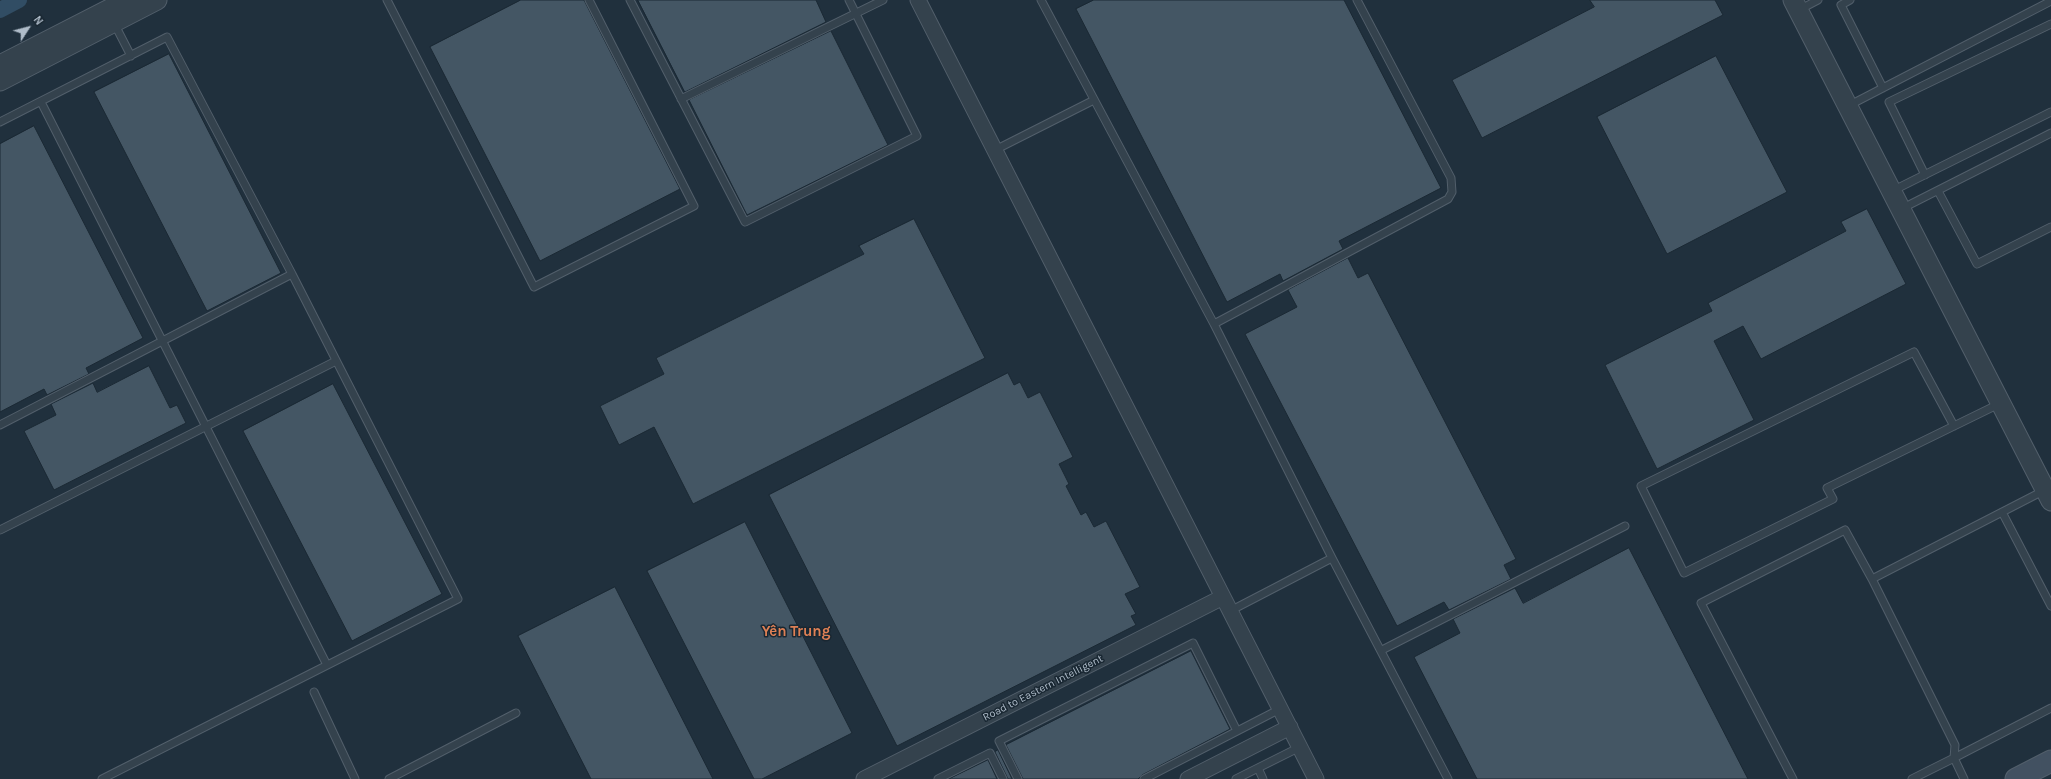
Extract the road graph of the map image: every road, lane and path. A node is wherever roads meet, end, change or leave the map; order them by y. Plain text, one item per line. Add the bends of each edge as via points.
1 (127, 0) edge
2 (157, 0) edge
3 (387, 0) edge
4 (589, 0) edge
5 (630, 0) edge
6 (849, 0) edge
7 (883, 0) edge
8 (918, 0) edge
9 (1041, 0) edge
10 (1357, 0) edge
11 (1818, 0) edge
12 (1850, 0) edge
13 (2051, 1) edge
14 (1796, 5) edge
15 (856, 13) junction
16 (114, 22) junction
17 (2051, 24) edge
18 (131, 56) junction
19 (0, 65) edge
20 (0, 81) edge
21 (1883, 88) junction
22 (681, 99) junction
23 (1094, 100) junction
24 (41, 102) junction
25 (1848, 106) junction
26 (2051, 112) edge
27 (0, 122) edge
28 (2051, 133) edge
29 (995, 150) junction
30 (1925, 175) junction
31 (1892, 191) junction
32 (1938, 191) junction
33 (1901, 209) junction
34 (2051, 227) edge
35 (292, 274) junction
36 (1214, 324) junction
37 (162, 341) junction
38 (336, 361) junction
39 (2001, 403) junction
40 (0, 424) edge
41 (206, 426) junction
42 (1954, 426) junction
43 (2048, 495) edge
44 (2002, 512) junction
45 (1625, 526) dead end
46 (0, 530) edge
47 (1332, 558) junction
48 (1872, 579) junction
49 (1222, 597) junction
50 (2051, 606) edge
51 (1230, 611) junction
52 (1382, 650) junction
53 (327, 665) junction
54 (314, 692) dead end
55 (2051, 708) edge
56 (1280, 709) junction
57 (516, 713) dead end
58 (1290, 727) junction
59 (1237, 731) junction
60 (1300, 748) junction
61 (1954, 758) junction
62 (2051, 761) edge
63 (1258, 768) junction
64 (102, 779) edge
65 (355, 779) edge
66 (389, 779) edge
67 (864, 779) edge
68 (938, 779) edge
69 (1003, 779) edge
70 (1018, 779) edge
71 (1144, 779) edge
72 (1188, 779) edge
73 (1236, 779) edge
74 (1263, 779) edge
75 (1316, 779) edge
76 (1448, 779) edge
77 (1793, 779) edge
78 (1912, 779) edge
79 (1964, 779) edge
80 (2016, 779) edge

1 - 19 street
2 - 16 street
3 - 4 lane via 534,287 694,206
5 - 22 lane
6 - 15 lane
7 - 15 lane
8 - 29 street
9 - 23 lane
10 - 36 lane via 1451,178 1452,192 1448,199
11 - 14 lane
12 - 21 lane via 1841,5
13 - 21 lane
14 - 25 street
15 - 22 lane
15 - 22 lane via 917,136 745,222
16 - 18 lane
16 - 20 street
17 - 30 lane via 1889,102
18 - 24 lane
18 - 35 lane via 167,37
21 - 25 lane
23 - 29 lane
23 - 36 lane
24 - 27 lane
24 - 37 lane
25 - 31 street
26 - 30 lane
28 - 32 lane
29 - 49 street
30 - 31 lane
31 - 33 street
32 - 33 lane
32 - 34 lane via 1977,264
33 - 39 street
35 - 37 lane
35 - 38 lane
36 - 47 lane
37 - 40 lane
37 - 41 lane
38 - 41 lane
38 - 53 lane via 458,599
39 - 42 lane
39 - 43 street
41 - 46 lane
41 - 53 lane
42 - 42 lane via 1827,488 1833,499 1684,573 1641,486 1914,352
43 - 44 lane
44 - 48 lane
44 - 50 lane
45 - 52 lane
47 - 51 lane
47 - 52 lane
48 - 61 lane via 1955,745
48 - 77 lane via 1845,530 1701,603
49 - 51 street
49 - 67 street, Road to Eastern Intelligent
51 - 56 street
52 - 76 lane
53 - 64 lane
54 - 65 lane
55 - 61 lane
56 - 58 street
56 - 59 lane
57 - 66 lane
58 - 60 street
58 - 72 street
59 - 70 lane via 1193,643 999,741
59 - 71 lane
60 - 63 lane
60 - 75 street
61 - 78 lane
61 - 79 lane
62 - 80 main road
63 - 73 lane
63 - 74 lane
68 - 69 lane via 990,753

